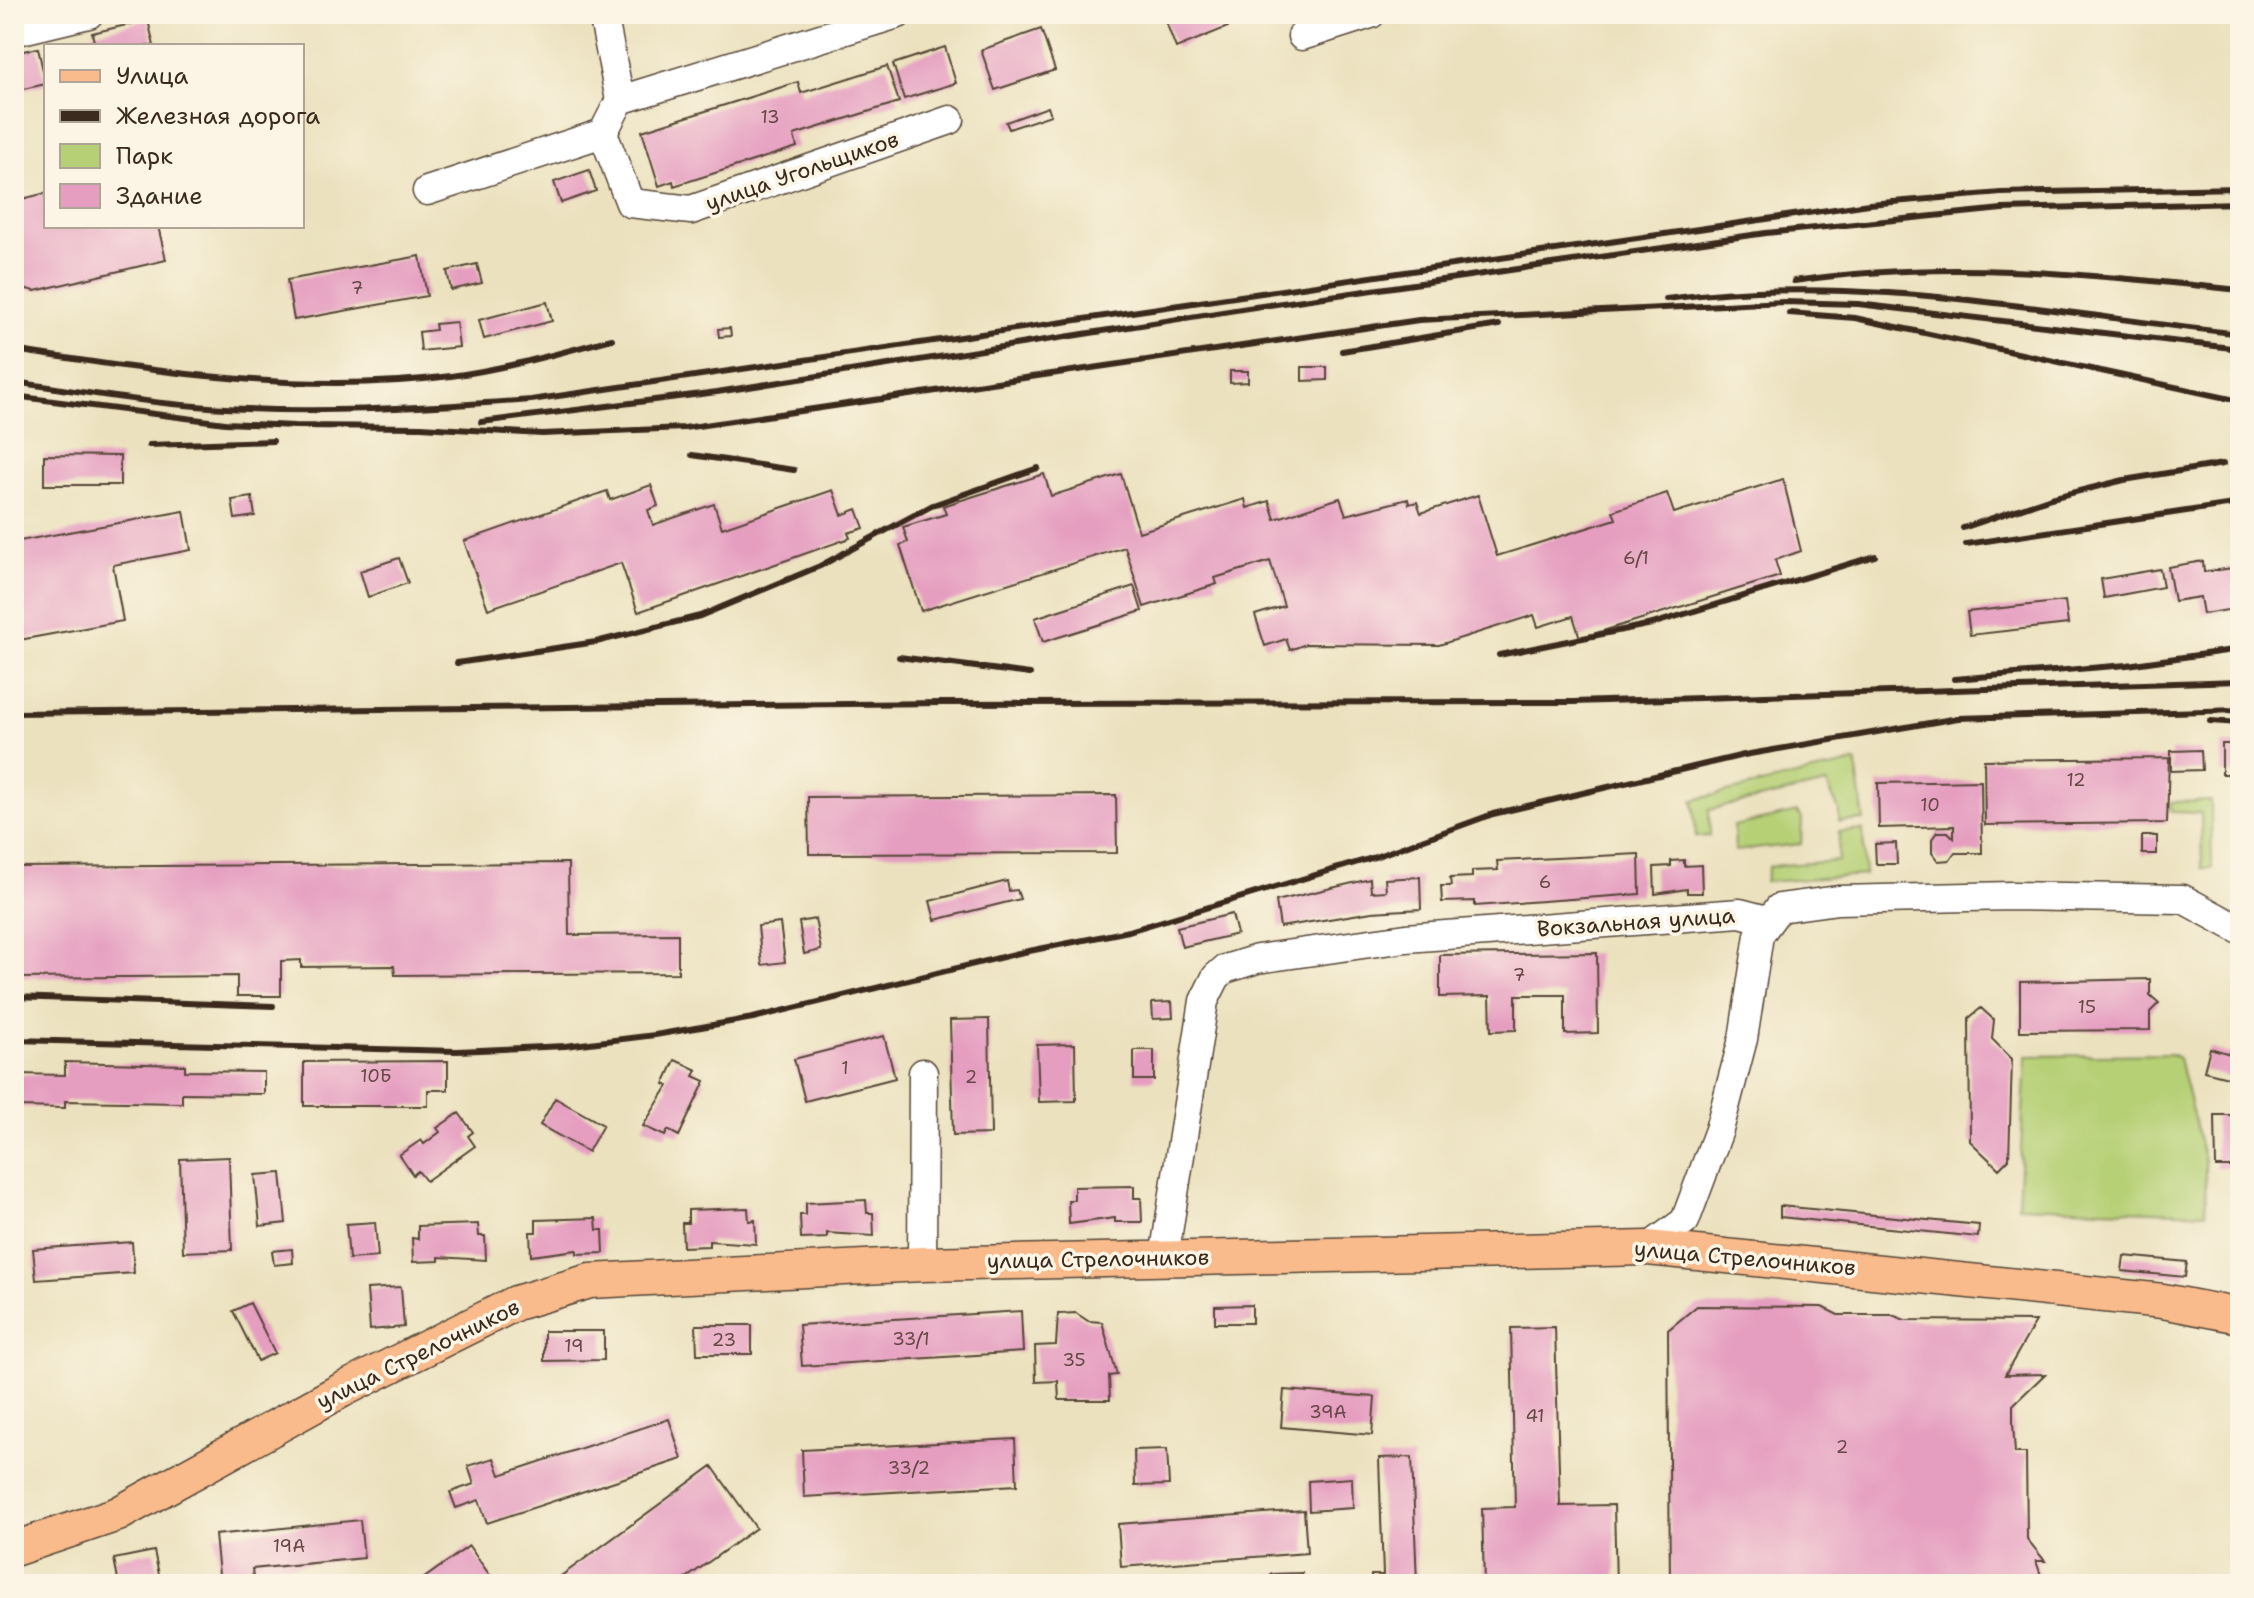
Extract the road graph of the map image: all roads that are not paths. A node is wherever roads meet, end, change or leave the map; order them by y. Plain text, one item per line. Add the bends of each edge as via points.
1 (89, 14) edge
2 (603, 14) edge
3 (898, 14) edge
4 (1371, 14) edge
5 (14, 32) edge
6 (1302, 36) dead end
7 (620, 100) junction
8 (950, 120) dead end
9 (603, 133) junction
10 (427, 191) dead end
11 (1767, 920) junction
12 (2240, 930) edge
13 (923, 1073) dead end
14 (1648, 1248) junction
15 (1164, 1258) junction
16 (922, 1264) junction
17 (2240, 1316) edge
18 (14, 1549) edge

1 - 5 street
2 - 7 street
3 - 7 street
4 - 6 street
7 - 9 street
8 - 9 street, улица Угольщиков via 691,210 630,203
9 - 10 street
11 - 12 street, Вокзальная улица via 1779,908 1838,900 2167,898 2183,899
11 - 14 street via 1759,935 1743,1039 1719,1130 1685,1221
11 - 15 street, Вокзальная улица via 1740,913 1406,938 1240,963 1216,977 1204,1001
13 - 16 street
14 - 15 main road, улица Стрелочников
14 - 17 main road, улица Стрелочников via 2163,1301
15 - 16 main road, улица Стрелочников
16 - 18 main road, улица Стрелочников via 590,1281 516,1303 342,1390 118,1514

